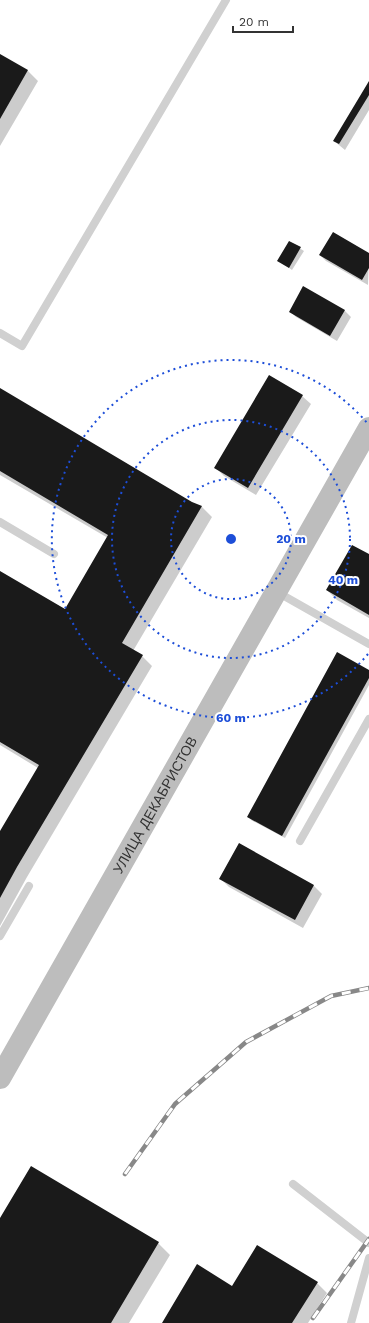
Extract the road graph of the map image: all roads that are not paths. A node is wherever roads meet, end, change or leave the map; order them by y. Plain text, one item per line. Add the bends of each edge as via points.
1 (226, 0) edge
2 (0, 333) edge
3 (369, 428) edge
4 (0, 522) edge
5 (54, 554) dead end
6 (276, 592) junction
7 (369, 644) edge
8 (369, 719) edge
9 (300, 841) dead end
10 (28, 886) dead end
11 (0, 936) edge
12 (0, 1078) edge
13 (293, 1184) dead end
14 (369, 1243) edge
15 (369, 1258) edge
16 (350, 1323) edge

1 - 2 lane via 22,346
3 - 6 street, УЛИЦА ДЕКАБРИСТОВ
4 - 5 lane
6 - 7 lane
6 - 12 street, УЛИЦА ДЕКАБРИСТОВ
8 - 9 lane
10 - 11 lane
13 - 14 lane
15 - 16 lane

